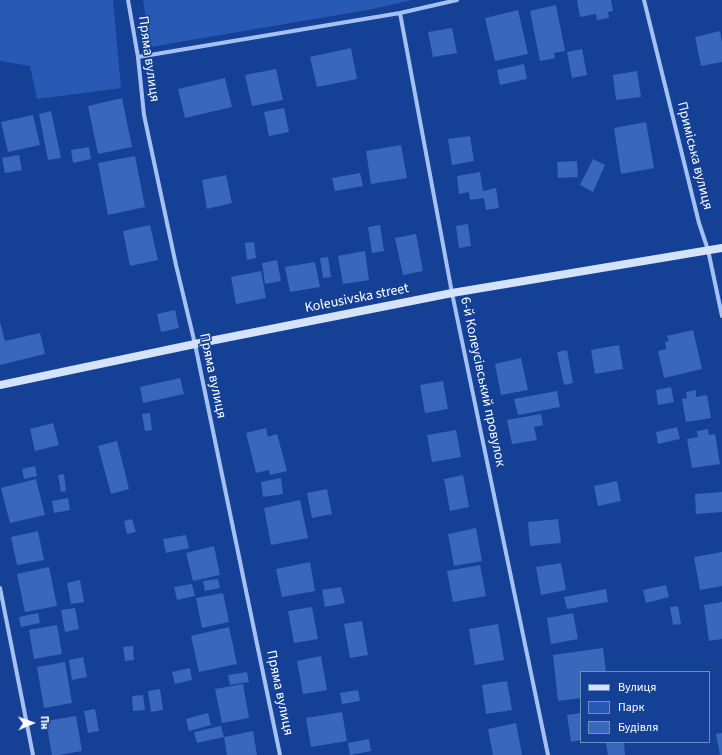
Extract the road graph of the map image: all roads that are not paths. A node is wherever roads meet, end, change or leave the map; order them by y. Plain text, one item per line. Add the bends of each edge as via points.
1 (128, 0) edge
2 (457, 0) edge
3 (644, 0) edge
4 (400, 13) junction
5 (138, 57) junction
6 (722, 248) edge
7 (708, 250) junction
8 (452, 293) junction
9 (722, 316) edge
10 (195, 344) junction
11 (0, 385) edge
12 (0, 588) edge
13 (33, 755) edge
14 (280, 755) edge
15 (548, 755) edge

1 - 5 street, Пряма вулиця
2 - 4 street
3 - 7 street, Приміська вулиця via 699,223
4 - 5 street
4 - 8 street, 6-й Колеусівський провулок
5 - 10 street, Пряма вулиця via 144,115
6 - 7 street, Koleusivska street
7 - 8 street, Koleusivska street
7 - 9 street, Приміська вулиця
8 - 10 street, Koleusivska street
8 - 15 street, 6-й Колеусівський провулок
10 - 11 street, Koleusivska street
10 - 14 street, Пряма вулиця
12 - 13 street

